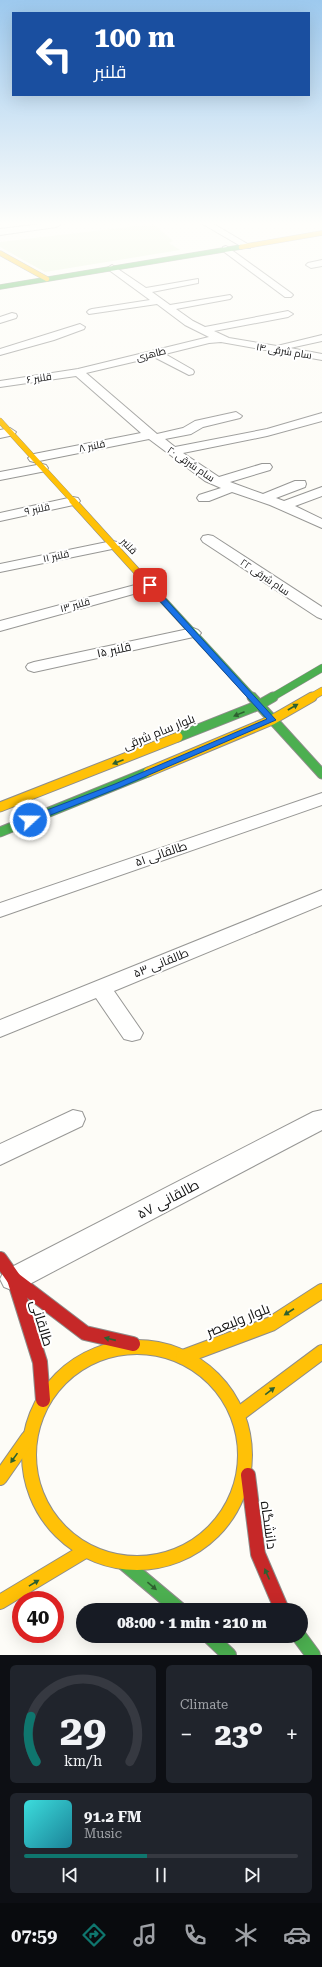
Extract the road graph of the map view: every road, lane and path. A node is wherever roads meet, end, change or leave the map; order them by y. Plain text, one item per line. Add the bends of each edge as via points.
1 (210, 300) edge
2 (159, 301) joint
3 (168, 308) junction
4 (92, 312) dead end
5 (288, 314) dead end
6 (12, 316) dead end
7 (0, 320) edge
8 (80, 327) dead end
9 (206, 330) junction
10 (322, 338) edge
11 (224, 339) junction
12 (272, 349) junction
13 (0, 352) edge
14 (156, 353) junction
15 (322, 357) edge
16 (78, 372) junction
17 (189, 372) dead end
18 (0, 384) edge
19 (236, 416) dead end
20 (322, 416) edge
21 (0, 421) edge
22 (5, 433) edge
23 (152, 437) junction
24 (172, 451) junction
25 (34, 458) junction
26 (266, 467) dead end
27 (42, 468) junction
28 (0, 476) edge
29 (218, 482) junction
30 (300, 484) dead end
31 (232, 488) junction
32 (322, 491) edge
33 (204, 498) dead end
34 (264, 498) junction
35 (73, 501) junction
36 (284, 506) junction
37 (0, 517) edge
38 (322, 524) edge
39 (208, 539) dead end
40 (112, 545) junction
41 (0, 568) edge
42 (150, 585) junction
43 (322, 614) edge
44 (0, 626) edge
45 (193, 633) junction
46 (34, 667) dead end
47 (322, 668) edge
48 (322, 691) edge
49 (259, 705) junction
50 (272, 720) junction
51 (322, 774) edge
52 (322, 798) edge
53 (0, 807) edge
54 (0, 832) edge
55 (322, 897) edge
56 (0, 910) edge
57 (100, 988) junction
58 (0, 1029) edge
59 (132, 1033) dead end
60 (73, 1119) dead end
61 (322, 1119) edge
62 (0, 1155) edge
63 (0, 1259) edge
64 (14, 1279) junction
65 (322, 1291) edge
66 (148, 1348) junction
67 (322, 1352) edge
68 (183, 1357) junction
69 (43, 1400) junction
70 (239, 1414) junction
71 (28, 1438) junction
72 (246, 1464) junction
73 (0, 1478) edge
74 (85, 1551) junction
75 (124, 1563) junction
76 (0, 1602) edge
77 (172, 1603) edge
78 (279, 1603) edge
79 (216, 1643) edge
80 (304, 1643) edge
81 (229, 1655) edge
82 (313, 1655) edge

1 - 3 street
2 - 3 street
2 - 4 street
3 - 9 street via 189,323
5 - 9 street
6 - 7 street
8 - 13 street via 61,336
9 - 11 street
10 - 12 street
11 - 12 street, سام شرقی ۱۴
11 - 14 street, طاهری via 209,340
12 - 15 street, سام شرقی ۱۴
14 - 16 street, طاهری
14 - 17 street
16 - 18 street, قلنبر ۶
16 - 23 street, سام شرقی ۲۰
19 - 23 street, قلنبر ۸ via 199,424 187,431
20 - 24 street via 301,424 242,438
21 - 22 street, قلنبر
22 - 25 street, قلنبر
23 - 24 street, سام شرقی ۲۰
23 - 25 street, قلنبر ۸
24 - 29 street, سام شرقی ۲۰
25 - 27 street, قلنبر
26 - 29 street
27 - 28 street
27 - 35 street, قلنبر
29 - 31 street, سام شرقی ۲۰
30 - 34 street
31 - 33 street
31 - 34 street, سام شرقی ۲۰
32 - 36 street
34 - 36 street, سام شرقی ۲۰
35 - 37 street, قلنبر ۹
35 - 40 street, قلنبر
36 - 38 street, سام شرقی ۲۰
39 - 43 street, سام شرقی ۲۲
40 - 41 street, قلنبر ۱۱
40 - 42 street, قلنبر
42 - 44 street, قلنبر ۱۳
42 - 45 street, قلنبر
45 - 46 street, قلنبر ۱۵
45 - 49 street, قلنبر
47 - 49 street, بلوار سام شرقی
50 -> 48 street
49 - 50 street, قلنبر
49 -> 53 street, بلوار سام شرقی
50 - 51 street, قلنبر
50 - 54 street
52 - 56 street, طالقانی ۵۱
55 - 57 street, طالقانی ۵۳
57 - 58 street, طالقانی ۵۳
57 - 59 street
60 - 62 street
61 - 64 street, طالقانی ۵۷
63 - 64 street, طالقانی
66 -> 64 street via 85,1333
64 - 69 street, طالقانی via 40,1362
65 -> 68 street, بلوار ولیعصر via 271,1324
66 - 68 street
66 - 69 street via 117,1349 88,1359 63,1376
70 -> 67 street
68 - 70 street via 206,1371 220,1385
69 - 71 street
70 - 72 street via 246,1439
71 -> 73 street
71 - 74 street via 28,1471 37,1503 57,1531
72 - 75 street via 238,1496 220,1525 193,1548 160,1560
78 -> 72 street, دانشگاه via 258,1554
74 - 75 street via 104,1559
76 -> 74 street
75 -> 77 street
79 - 81 street
80 - 82 street

